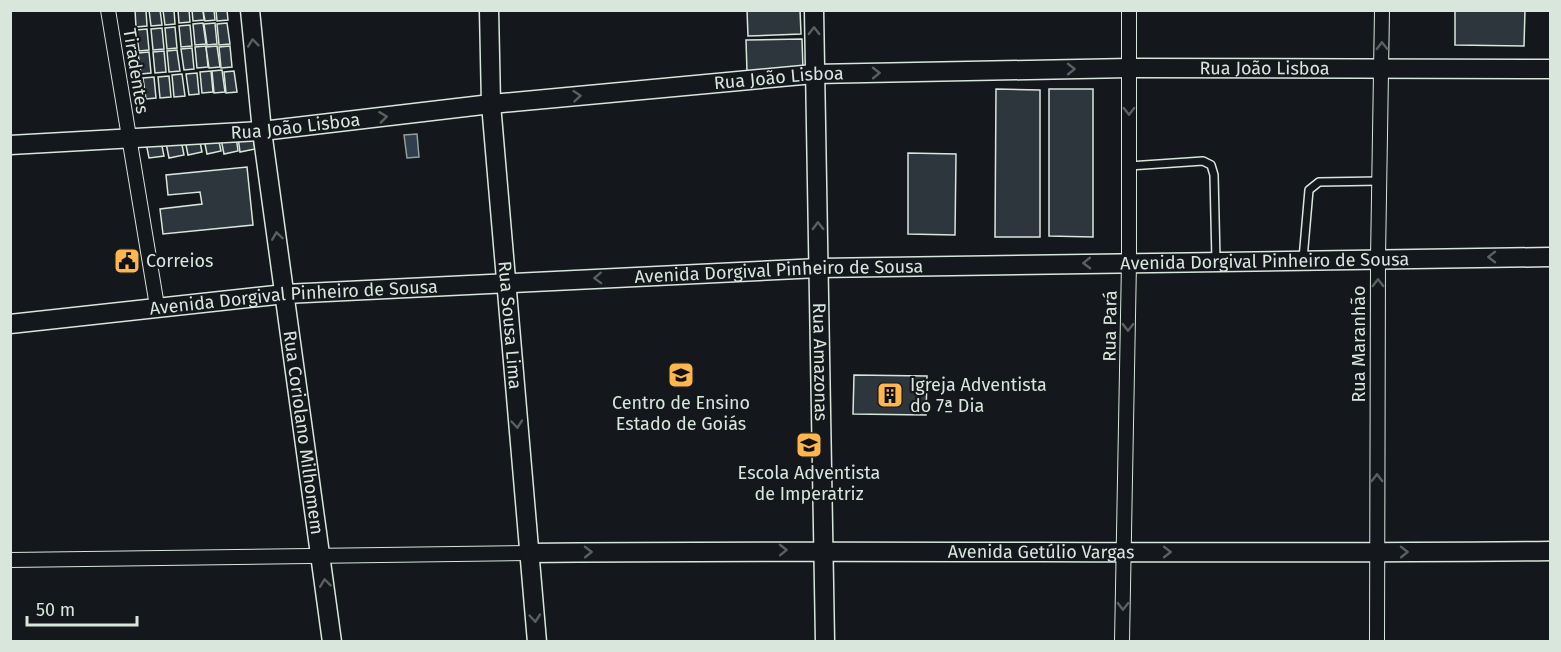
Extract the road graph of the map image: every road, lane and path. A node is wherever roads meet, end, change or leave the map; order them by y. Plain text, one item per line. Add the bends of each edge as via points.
1 (108, 10) edge
2 (250, 10) edge
3 (489, 10) edge
4 (814, 10) edge
5 (1129, 10) edge
6 (1382, 10) edge
7 (1129, 68) junction
8 (1551, 69) edge
9 (1383, 70) junction
10 (814, 74) junction
11 (491, 104) junction
12 (262, 131) junction
13 (128, 137) junction
14 (10, 145) edge
15 (1129, 166) junction
16 (1380, 181) junction
17 (1551, 257) edge
18 (1378, 258) junction
19 (1303, 259) junction
20 (1216, 260) junction
21 (1129, 262) junction
22 (819, 268) junction
23 (504, 282) junction
24 (285, 294) junction
25 (157, 306) junction
26 (10, 324) edge
27 (825, 550) junction
28 (1551, 550) edge
29 (1124, 552) junction
30 (529, 553) junction
31 (1376, 553) junction
32 (322, 557) junction
33 (10, 560) edge
34 (332, 642) edge
35 (537, 642) edge
36 (825, 642) edge
37 (1122, 642) edge
38 (1377, 642) edge

1 - 13 street, Tiradentes
12 -> 2 street, Rua Coriolano Milhomem
3 - 11 street, Rua Sousa Lima
10 -> 4 street, Rua Amazonas
5 - 7 street, Rua Pará
9 -> 6 street, Rua Maranhão
7 - 9 street, Rua João Lisboa
10 -> 7 street, Rua João Lisboa
7 -> 15 street, Rua Pará
8 - 9 street, Rua João Lisboa
9 - 16 street, Rua Maranhão
11 -> 10 street, Rua João Lisboa
22 -> 10 street, Rua Amazonas
12 -> 11 street, Rua João Lisboa
11 - 23 street, Rua Sousa Lima
12 - 13 street, Rua João Lisboa
24 -> 12 street, Rua Coriolano Milhomem
13 - 14 street, Rua João Lisboa
13 - 25 street, Tiradentes
15 - 20 lane via 1203,161 1211,165
15 - 21 street, Rua Pará
16 - 18 street, Rua Maranhão
16 - 19 lane via 1319,182 1308,190
17 -> 18 street, Avenida Dorgival Pinheiro de Sousa
18 - 19 street, Avenida Dorgival Pinheiro de Sousa
31 -> 18 street, Rua Maranhão
19 - 20 street, Avenida Dorgival Pinheiro de Sousa
20 - 21 street, Avenida Dorgival Pinheiro de Sousa
21 -> 22 street, Avenida Dorgival Pinheiro de Sousa
21 -> 29 street, Rua Pará
22 -> 23 street, Avenida Dorgival Pinheiro de Sousa
22 - 27 street, Rua Amazonas
23 - 24 street, Avenida Dorgival Pinheiro de Sousa
23 -> 30 street, Rua Sousa Lima
24 - 25 street, Avenida Dorgival Pinheiro de Sousa
24 - 32 street, Rua Coriolano Milhomem
25 - 26 street, Avenida Dorgival Pinheiro de Sousa
27 - 29 street, Avenida Getúlio Vargas
30 -> 27 street, Avenida Getúlio Vargas
27 - 36 street, Rua Amazonas
31 -> 28 street, Avenida Getúlio Vargas
29 -> 31 street, Avenida Getúlio Vargas
29 -> 37 street, Rua Pará
30 - 32 street
30 -> 35 street, Rua Sousa Lima
31 - 38 street, Rua Maranhão
32 - 33 street
34 -> 32 street, Rua Coriolano Milhomem

